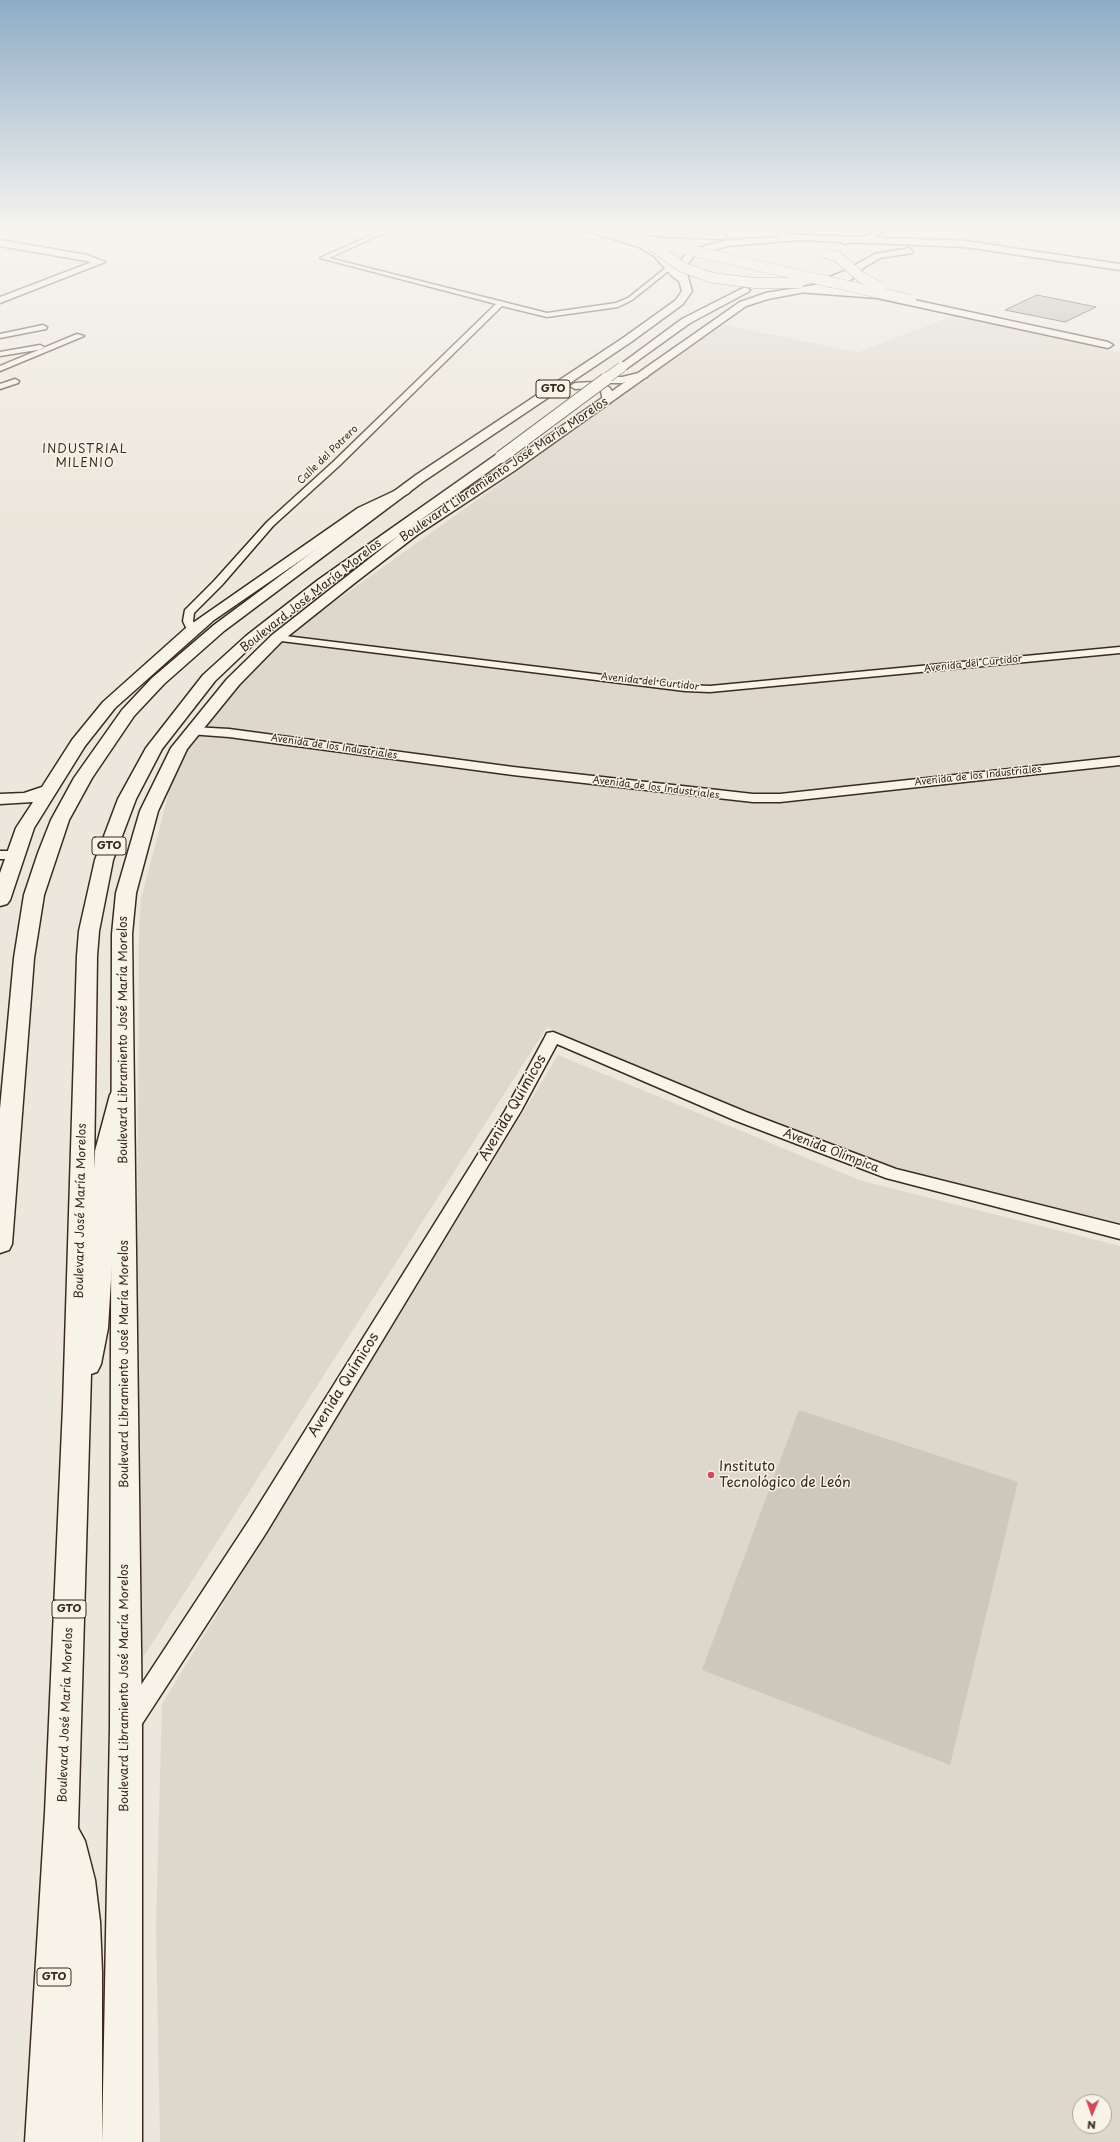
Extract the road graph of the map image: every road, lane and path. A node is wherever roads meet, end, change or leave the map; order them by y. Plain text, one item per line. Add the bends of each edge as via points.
1 (6, 327) edge
2 (43, 327) dead end
3 (476, 327) edge
4 (644, 327) edge
5 (678, 327) edge
6 (711, 327) edge
7 (1034, 327) edge
8 (1034, 327) edge
9 (1049, 327) edge
10 (1063, 327) edge
11 (23, 332) junction
12 (0, 336) edge
13 (81, 340) dead end
14 (67, 342) junction
15 (1114, 343) edge
16 (40, 347) junction
17 (48, 350) junction
18 (0, 354) edge
19 (0, 360) edge
20 (588, 366) junction
21 (9, 367) junction
22 (0, 369) edge
23 (643, 374) junction
24 (15, 381) dead end
25 (1, 382) edge
26 (545, 395) junction
27 (607, 400) junction
28 (405, 490) junction
29 (412, 532) junction
30 (376, 544) junction
31 (351, 570) junction
32 (192, 630) junction
33 (277, 638) junction
34 (1120, 650) edge
35 (193, 731) junction
36 (1120, 761) edge
37 (48, 791) junction
38 (0, 799) edge
39 (0, 804) edge
40 (33, 814) junction
41 (7, 861) edge
42 (0, 900) edge
43 (553, 1037) joint
44 (121, 1095) junction
45 (1120, 1232) edge
46 (0, 1244) edge
47 (77, 1406) junction
48 (126, 1728) junction
49 (62, 1813) junction
50 (45, 2142) edge
51 (82, 2142) edge
52 (122, 2142) edge

1 - 11 street
2 - 11 street
3 - 32 street, Calle del Potrero via 270,524 189,612 188,621
4 - 20 main road, GTO
5 - 30 main road, Boulevard José María Morelos / GTO, bridge via 501,457
6 - 23 main road, Boulevard Libramiento José María Morelos
7 - 15 main road, bridge
8 - 15 main road
9 - 15 main road
10 - 15 main road
11 - 12 street
13 - 14 street
14 - 16 street
14 - 17 street
16 - 17 street
16 - 18 street
17 - 21 street
19 - 21 street
20 - 23 main road via 591,374 602,379 622,380
20 - 26 main road, GTO
21 - 22 street
23 - 27 main road, Boulevard Libramiento José María Morelos
24 - 25 street
26 - 27 main road via 573,386 586,385 605,389 608,394
26 - 28 main road, GTO
27 - 29 main road, Boulevard Libramiento José María Morelos
28 - 32 main road via 363,511
28 - 46 main road, GTO via 219,628 158,681 108,740 60,820 34,895 24,958
29 - 30 main road
29 - 31 main road, Boulevard Libramiento José María Morelos
30 - 31 main road, Boulevard José María Morelos / GTO
31 - 33 main road, Boulevard Libramiento José María Morelos
31 - 47 main road, Boulevard José María Morelos / GTO via 251,639 209,678 163,734 142,768 126,799 104,860 89,931 87,956
32 - 37 main road via 109,705 78,744
33 - 34 street, Avenida del Curtidor via 710,689
33 - 35 main road, Boulevard Libramiento José María Morelos via 233,682
35 - 36 street, Avenida de los Industriales via 753,798 780,798
35 - 44 main road, Boulevard Libramiento José María Morelos via 171,763 149,811 136,849 126,893 122,934
37 - 38 main road via 26,798
37 - 40 main road
39 - 40 main road
40 - 41 main road
41 - 42 main road
43 - 45 street, Avenida Olímpica via 740,1116 892,1174
43 - 48 street, Avenida Químicos via 514,1111 280,1489
44 - 47 main road via 107,1151 95,1328
44 - 48 main road, Boulevard Libramiento José María Morelos via 125,1274
47 - 49 main road, Boulevard José María Morelos / GTO
48 - 52 main road, Boulevard Libramiento José María Morelos
49 - 50 main road, Boulevard José María Morelos / GTO
49 - 51 main road via 77,1880 82,1922

